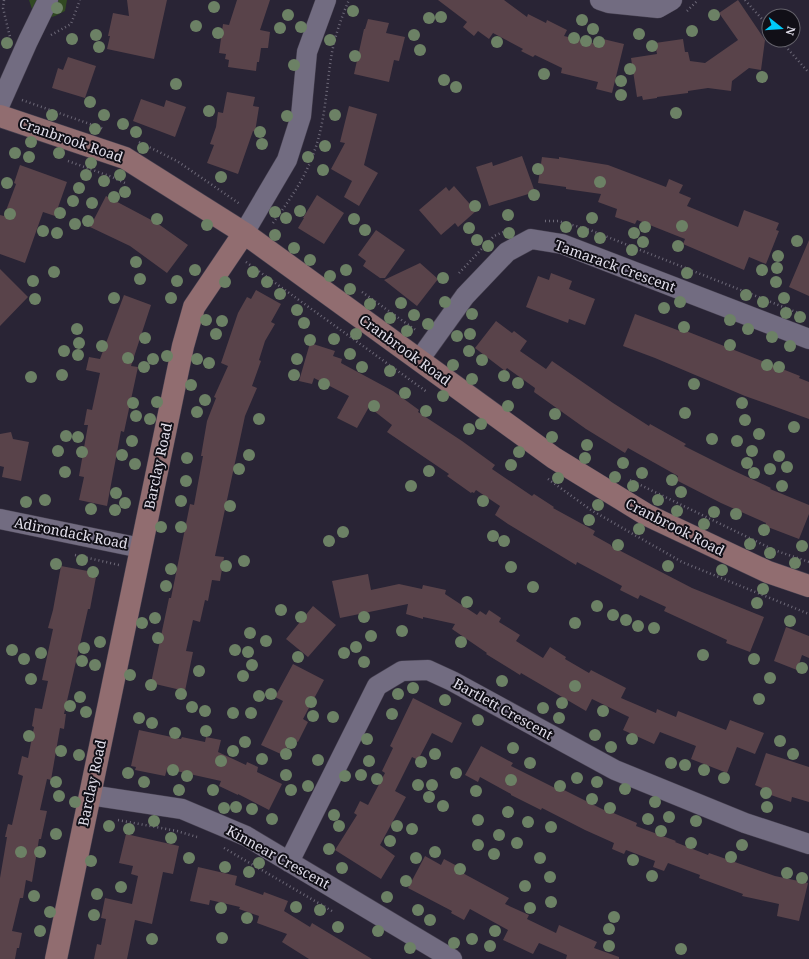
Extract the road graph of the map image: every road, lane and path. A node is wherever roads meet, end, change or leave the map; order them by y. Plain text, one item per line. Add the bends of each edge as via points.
1 (4, 0) edge
2 (48, 0) edge
3 (326, 0) edge
4 (349, 0) edge
5 (600, 0) edge
6 (672, 0) edge
7 (745, 0) edge
8 (761, 18) edge
9 (8, 43) dead end
10 (787, 48) edge
11 (809, 73) edge
12 (0, 104) edge
13 (0, 116) edge
14 (68, 161) dead end
15 (130, 185) dead end
16 (544, 222) dead end
17 (270, 227) dead end
18 (505, 230) dead end
19 (244, 233) junction
20 (242, 268) dead end
21 (458, 274) dead end
22 (360, 291) dead end
23 (802, 315) dead end
24 (809, 339) edge
25 (422, 340) junction
26 (432, 395) dead end
27 (547, 478) dead end
28 (630, 480) dead end
29 (0, 519) edge
30 (141, 548) junction
31 (809, 562) edge
32 (809, 586) edge
33 (809, 614) edge
34 (90, 795) junction
35 (112, 818) dead end
36 (198, 837) dead end
37 (809, 844) edge
38 (223, 848) dead end
39 (289, 862) junction
40 (334, 912) dead end
41 (56, 959) edge
42 (452, 959) edge

1 - 9 path via 3,8 10,37
2 - 12 street
3 - 19 street, Barclay Road via 307,52 301,116 287,160
4 - 17 path via 331,57 325,108 313,155 299,185
5 - 6 street via 658,8
7 - 8 path
10 - 11 path
13 - 19 street, Cranbrook Road via 125,158
14 - 15 path
16 - 23 path via 558,221 590,230
18 - 21 path via 494,236
19 - 25 street, Cranbrook Road
19 - 30 street, Barclay Road via 194,307 183,346
20 - 26 path via 246,262
22 - 25 path
24 - 25 street, Tamarack Crescent via 562,244 531,239 507,252
25 - 32 street, Cranbrook Road via 554,458 647,515 768,572
27 - 33 path via 592,510 682,562
28 - 31 path via 774,550
29 - 30 street, Adirondack Road
30 - 34 street, Barclay Road
34 - 39 street, Kinnear Crescent via 182,809 246,836
34 - 41 street, Barclay Road
35 - 36 path
37 - 39 street, Bartlett Crescent via 745,823 615,770 452,680 428,670 402,671 377,686
38 - 40 path
39 - 42 street, Kinnear Crescent

